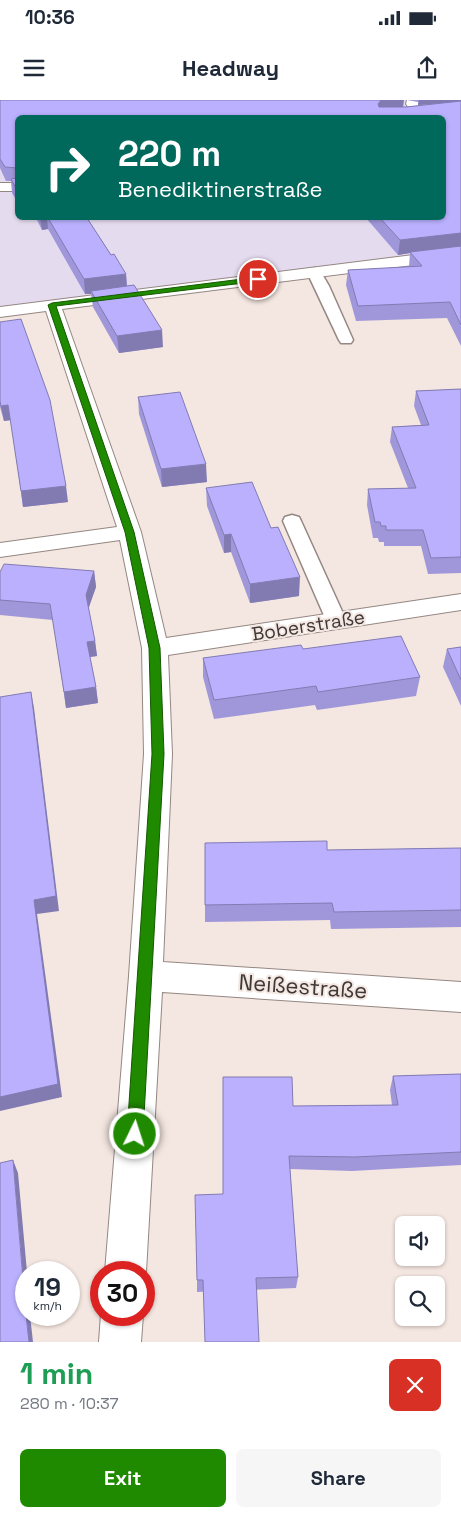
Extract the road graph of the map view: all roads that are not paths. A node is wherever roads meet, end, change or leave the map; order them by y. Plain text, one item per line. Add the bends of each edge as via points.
1 (0, 187) edge
2 (15, 187) edge
3 (461, 254) edge
4 (314, 272) junction
5 (52, 305) junction
6 (0, 312) edge
7 (346, 340) dead end
8 (292, 521) dead end
9 (130, 532) junction
10 (0, 550) edge
11 (461, 602) edge
12 (336, 620) junction
13 (155, 648) junction
14 (146, 976) junction
15 (461, 997) edge
16 (126, 1261) edge
17 (121, 1326) edge
18 (120, 1342) edge

1 - 2 street
3 - 4 street
4 - 5 street
4 - 7 lane
5 - 6 street
5 - 9 street
8 - 12 lane
9 - 10 street
9 - 13 street
11 - 12 street, Boberstraße
12 - 13 street, Boberstraße
13 - 14 street via 158,754
14 - 15 street, Neißestraße
14 - 16 street
17 - 18 street

